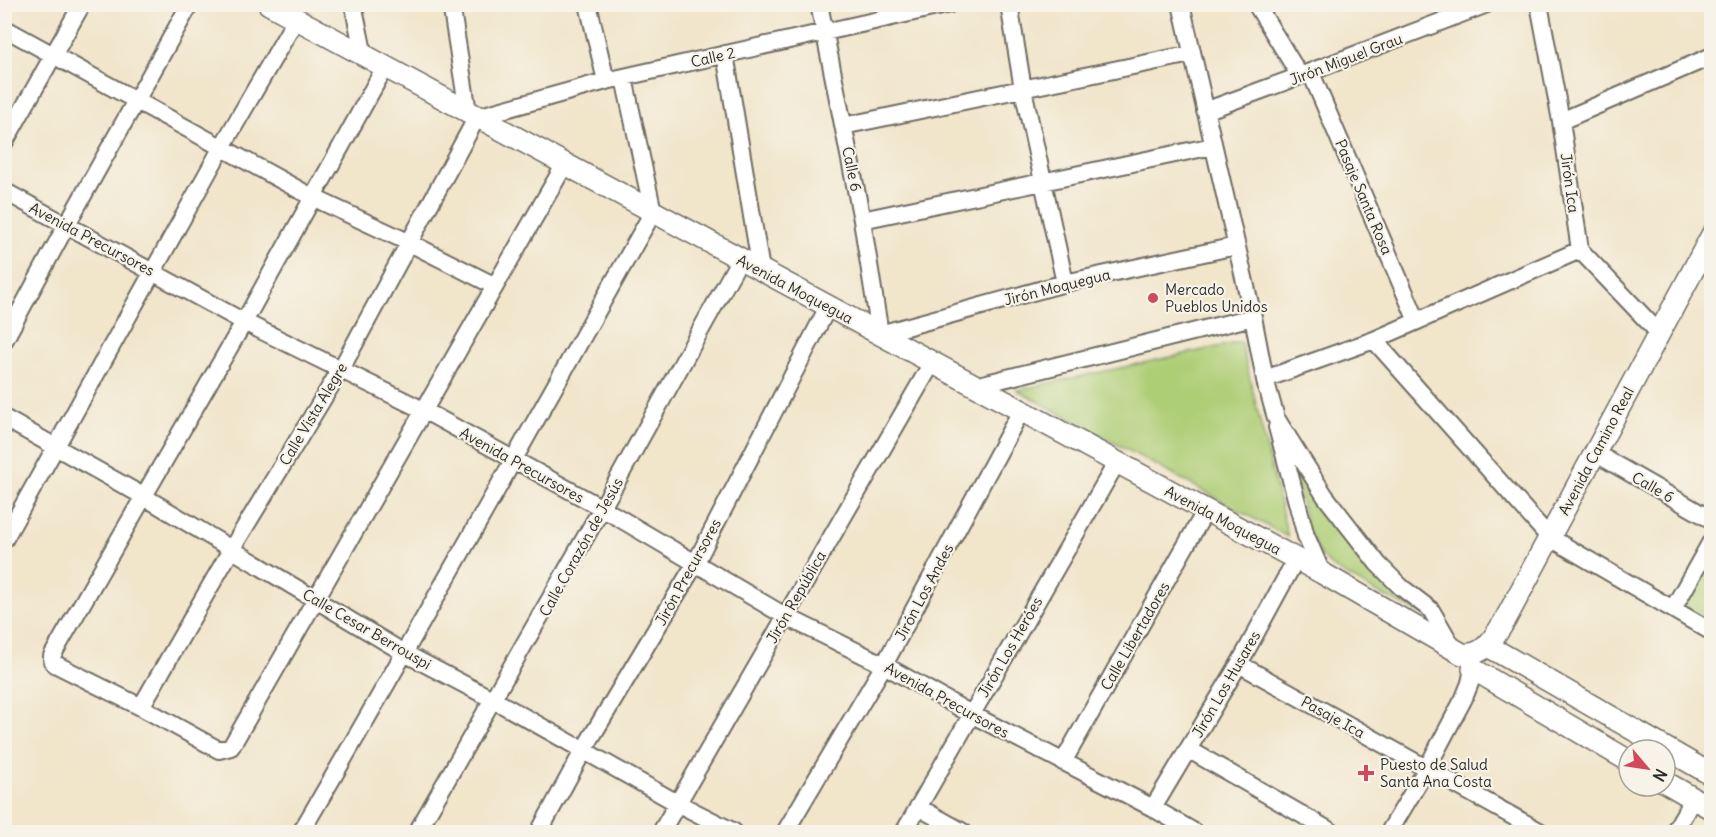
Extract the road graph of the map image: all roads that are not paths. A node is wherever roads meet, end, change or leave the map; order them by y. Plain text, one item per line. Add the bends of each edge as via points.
1 (82, 4) edge
2 (190, 4) edge
3 (269, 4) edge
4 (353, 4) edge
5 (588, 4) edge
6 (819, 4) edge
7 (950, 4) edge
8 (1009, 4) edge
9 (1180, 4) edge
10 (1256, 4) edge
11 (1487, 4) edge
12 (1539, 4) edge
13 (452, 5) edge
14 (296, 19) junction
15 (4, 28) edge
16 (826, 32) junction
17 (725, 54) junction
18 (1191, 54) junction
19 (53, 55) junction
20 (364, 56) junction
21 (1712, 56) edge
22 (385, 68) junction
23 (1306, 74) junction
24 (624, 78) junction
25 (606, 81) junction
26 (1023, 89) junction
27 (137, 100) junction
28 (1205, 111) junction
29 (473, 115) junction
30 (1561, 121) junction
31 (843, 126) junction
32 (4, 143) edge
33 (1213, 146) junction
34 (222, 147) junction
35 (565, 164) junction
36 (1043, 183) junction
37 (4, 191) edge
38 (312, 197) junction
39 (654, 212) junction
40 (862, 220) junction
41 (66, 226) junction
42 (1712, 235) edge
43 (408, 242) junction
44 (1236, 246) junction
45 (1580, 250) junction
46 (740, 259) junction
47 (761, 270) junction
48 (154, 272) junction
49 (1065, 283) junction
50 (495, 285) junction
51 (828, 307) junction
52 (1253, 317) junction
53 (1417, 321) junction
54 (244, 322) junction
55 (1659, 333) junction
56 (880, 334) junction
57 (1374, 340) junction
58 (4, 341) edge
59 (932, 363) junction
60 (341, 369) junction
61 (1265, 379) junction
62 (975, 386) junction
63 (425, 411) junction
64 (1021, 411) junction
65 (4, 418) edge
66 (56, 447) junction
67 (1595, 453) junction
68 (512, 460) junction
69 (1117, 462) junction
70 (143, 496) junction
71 (602, 508) junction
72 (1206, 510) junction
73 (1712, 520) edge
74 (1549, 537) junction
75 (4, 540) edge
76 (1712, 540) edge
77 (231, 550) junction
78 (1296, 559) junction
79 (695, 564) junction
80 (1322, 573) junction
81 (315, 600) junction
82 (1673, 609) junction
83 (785, 616) junction
84 (1712, 632) edge
85 (406, 654) junction
86 (1471, 655) junction
87 (1239, 664) junction
88 (884, 665) junction
89 (494, 700) junction
90 (141, 707) junction
91 (971, 714) junction
92 (1188, 749) junction
93 (583, 751) junction
94 (1617, 753) edge
95 (1063, 762) junction
96 (1426, 770) junction
97 (1712, 774) edge
98 (1677, 789) edge
99 (677, 803) junction
100 (1702, 804) edge
101 (918, 807) junction
102 (1153, 808) junction
103 (1173, 828) edge
104 (302, 832) edge
105 (417, 832) edge
106 (539, 832) edge
107 (661, 832) edge
108 (734, 832) edge
109 (785, 832) edge
110 (904, 832) edge
111 (963, 832) edge
112 (1194, 832) edge
113 (1332, 832) edge
114 (1389, 832) edge
115 (1541, 832) edge
116 (1674, 832) edge

1 - 19 street
2 - 27 street
3 - 14 main road, Avenida Moquegua
4 - 20 street
5 - 25 street
6 - 16 street, Calle 6
7 - 16 street, Calle 2
8 - 26 street
9 - 18 street, Avenida Moquegua
10 - 23 street, Pasaje Santa Rosa
11 - 23 street, Jirón Miguel Grau
12 - 30 street, Jirón Ica
13 - 29 street
14 - 20 main road, Avenida Moquegua
14 - 34 street
15 - 19 street
16 - 17 street, Calle 2
16 - 31 street, Calle 6
17 - 24 street, Calle 2
17 - 47 street
18 - 26 street
18 - 28 street, Avenida Moquegua
19 - 27 street
19 - 32 street
20 - 22 main road, Avenida Moquegua
21 - 30 street
22 - 29 main road, Avenida Moquegua
22 - 38 street
23 - 28 street, Jirón Miguel Grau
23 - 53 street, Pasaje Santa Rosa
24 - 25 street, Calle 2
24 - 39 street
25 - 29 street, Calle 2
26 - 31 street
26 - 36 street
27 - 34 street
27 - 41 street
28 - 33 street, Avenida Moquegua
29 - 35 main road, Avenida Moquegua
29 - 43 street, Calle Vista Alegre
30 - 45 street, Jirón Ica
31 - 40 street, Calle 6
33 - 36 street
33 - 44 street, Avenida Moquegua
34 - 38 street
34 - 48 street
35 - 39 main road, Avenida Moquegua
35 - 50 street
36 - 40 street
36 - 49 street
37 - 41 street, Avenida Precursores
38 - 43 street
38 - 54 street
39 - 46 main road, Avenida Moquegua
39 - 68 street
40 - 56 street, Calle 6
41 - 48 street, Avenida Precursores
41 - 58 street
42 - 55 main road, Avenida Camino Real
43 - 50 street
43 - 60 street, Calle Vista Alegre
44 - 49 street, Jirón Moquegua
44 - 52 street, Avenida Moquegua
45 - 53 street
45 - 55 street
46 - 47 main road, Avenida Moquegua
46 - 71 street, Calle Corazón de Jesús
47 - 51 main road, Avenida Moquegua
48 - 54 street, Avenida Precursores
48 - 66 street
49 - 56 street, Jirón Moquegua
50 - 63 street
51 - 56 main road, Avenida Moquegua
51 - 79 street, Jirón Precursores
52 - 61 street, Avenida Moquegua
52 - 62 street
53 - 57 street
54 - 60 street, Avenida Precursores
54 - 70 street
55 - 67 main road, Avenida Camino Real
56 - 59 main road, Avenida Moquegua
57 - 61 street
57 - 74 street
59 - 62 main road, Avenida Moquegua
59 - 83 street, Jirón República
60 - 63 street, Avenida Precursores
60 - 77 street, Calle Vista Alegre
61 - 80 street, Avenida Moquegua via 1306,536
61 - 86 street, Avenida Moquegua via 1276,418 1325,496 1378,564 1431,610
62 - 64 main road, Avenida Moquegua
63 - 68 street, Avenida Precursores
63 - 81 street
64 - 69 main road, Avenida Moquegua
64 - 88 street, Jirón Los Andes
65 - 66 street, Calle Cesar Berrouspi
66 - 70 street, Calle Cesar Berrouspi
66 - 75 street
67 - 73 street, Calle 6
67 - 74 main road, Avenida Camino Real
68 - 71 street, Avenida Precursores
68 - 85 street
69 - 72 main road, Avenida Moquegua
69 - 91 street, Jirón Los Heróes
70 - 77 street, Calle Cesar Berrouspi
70 - 90 street via 52,656 52,661
71 - 79 street, Avenida Precursores
71 - 89 street, Calle Corazón de Jesús
72 - 78 main road, Avenida Moquegua
72 - 95 street, Calle Libertadores
74 - 82 street
74 - 86 main road, Avenida Camino Real via 1504,622
76 - 82 street
77 - 81 street, Calle Cesar Berrouspi
77 - 90 street, Calle Vista Alegre
78 - 80 main road, Avenida Moquegua
78 - 87 street, Jirón Los Husares
79 - 83 street, Avenida Precursores
79 - 93 street, Jirón Precursores
80 - 86 main road, Avenida Moquegua
81 - 85 street, Calle Cesar Berrouspi
81 - 90 street via 231,747 219,750
82 - 84 street
83 - 88 street, Avenida Precursores
83 - 99 street, Jirón República
85 - 89 street, Calle Cesar Berrouspi
85 - 104 street
86 - 94 main road, Avenida Moquegua
86 - 96 street via 1470,683
86 - 97 main road, Avenida Moquegua
87 - 92 street, Jirón Los Husares
87 - 96 street, Pasaje Ica
88 - 91 street, Avenida Precursores
88 - 109 street, Jirón Los Andes
89 - 93 street, Calle Cesar Berrouspi
89 - 105 street, Calle Corazón de Jesús
91 - 95 street, Avenida Precursores
91 - 101 street, Jirón Los Heróes
92 - 102 street, Jirón Los Husares
92 - 113 street
93 - 99 street, Calle Cesar Berrouspi
93 - 106 street, Jirón Precursores
95 - 102 street, Avenida Precursores
96 - 114 street
96 - 115 street, Pasaje Ica
98 - 100 main road
99 - 107 street, Jirón República
99 - 108 street, Calle Cesar Berrouspi
100 - 116 street
101 - 110 street, Jirón Los Heróes
101 - 111 street
102 - 103 street, Avenida Precursores
103 - 112 street, Avenida Precursores

